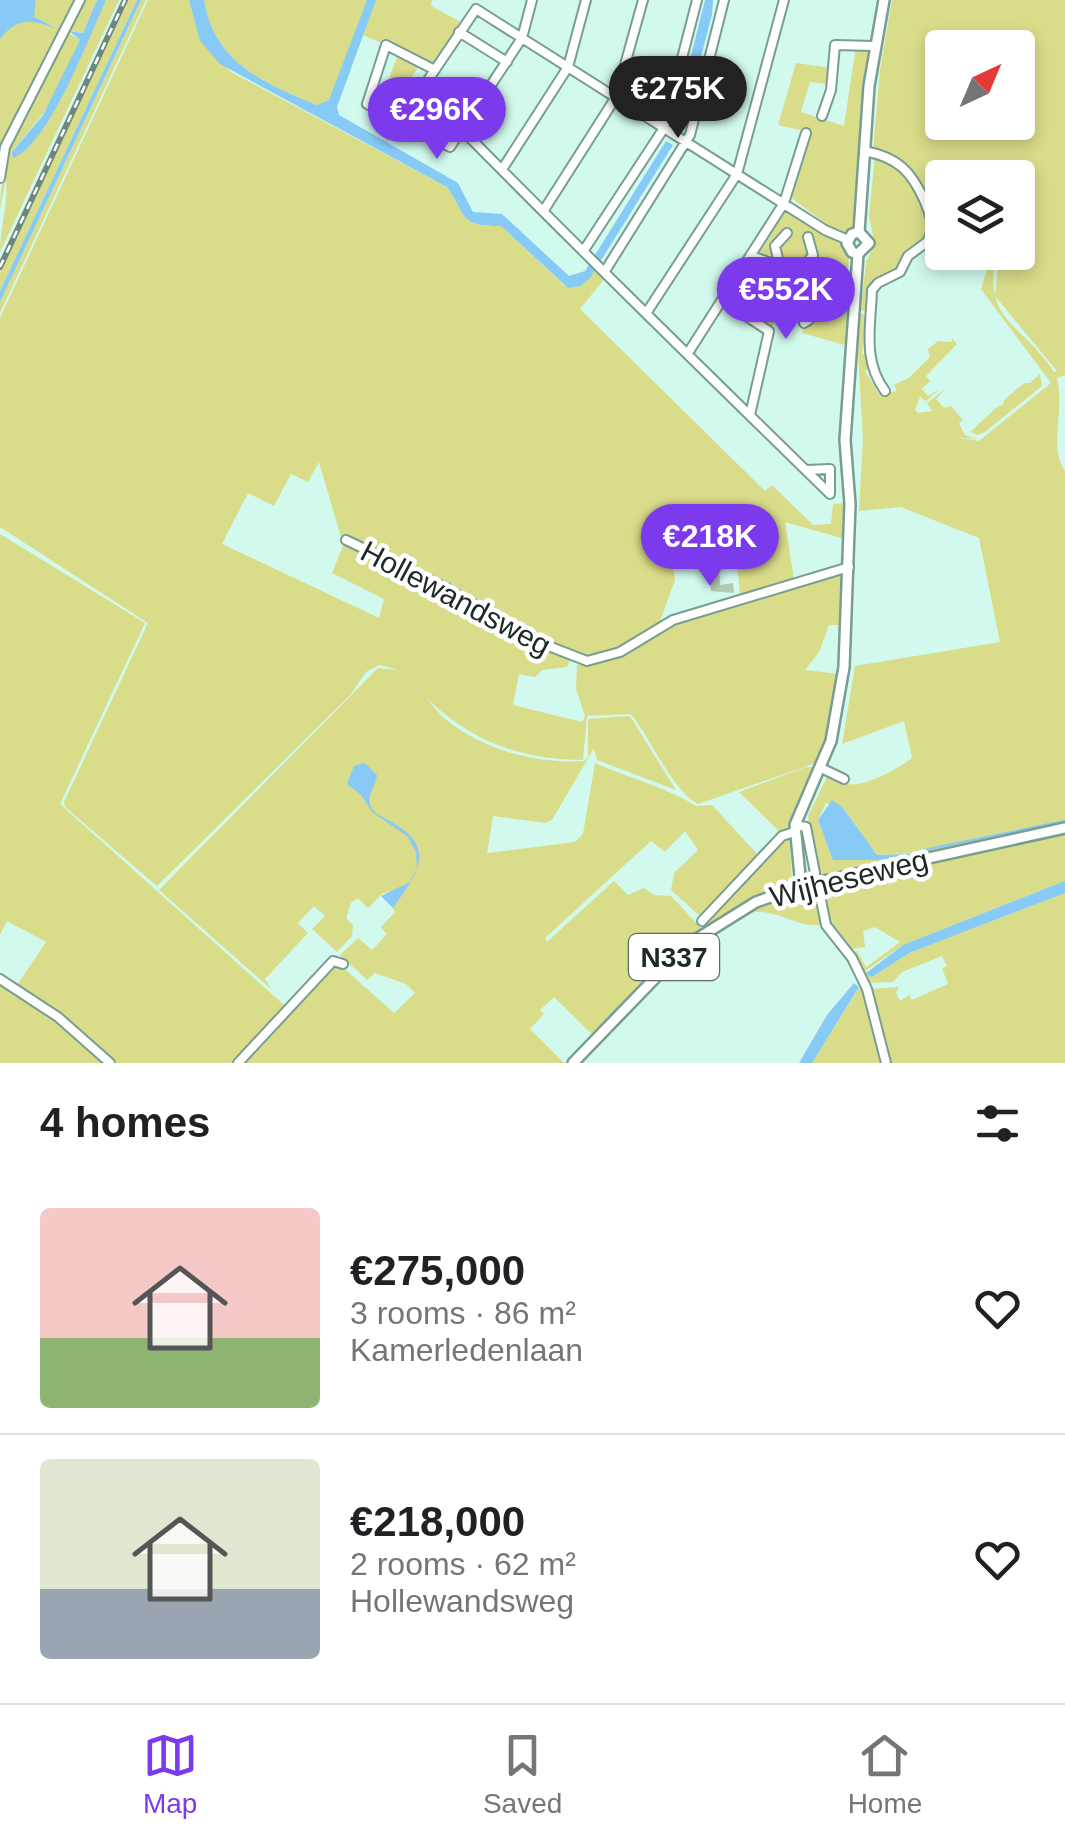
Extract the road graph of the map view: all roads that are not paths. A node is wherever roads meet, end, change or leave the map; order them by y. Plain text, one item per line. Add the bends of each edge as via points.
1 (80, 0) edge
2 (532, 0) edge
3 (586, 0) edge
4 (643, 0) edge
5 (697, 0) edge
6 (724, 0) edge
7 (784, 0) edge
8 (884, 0) edge
9 (476, 4) edge
10 (459, 32) junction
11 (522, 38) junction
12 (874, 46) junction
13 (507, 62) junction
14 (568, 67) junction
15 (435, 70) junction
16 (422, 90) junction
17 (616, 97) junction
18 (822, 116) dead end
19 (399, 123) junction
20 (664, 128) junction
21 (463, 131) junction
22 (806, 133) dead end
23 (686, 141) junction
24 (864, 151) junction
25 (503, 168) junction
26 (737, 174) junction
27 (0, 178) edge
28 (784, 203) junction
29 (544, 210) junction
30 (788, 232) dead end
31 (859, 232) junction
32 (808, 237) dead end
33 (848, 240) junction
34 (588, 254) junction
35 (858, 254) junction
36 (750, 256) junction
37 (779, 263) junction
38 (603, 268) junction
39 (791, 270) junction
40 (793, 286) junction
41 (723, 300) junction
42 (647, 312) junction
43 (785, 316) dead end
44 (804, 323) dead end
45 (688, 352) junction
46 (885, 391) dead end
47 (750, 415) junction
48 (806, 470) dead end
49 (346, 540) dead end
50 (848, 567) junction
51 (821, 768) junction
52 (844, 779) dead end
53 (1065, 828) edge
54 (794, 829) junction
55 (815, 872) dead end
56 (801, 886) junction
57 (819, 890) dead end
58 (702, 921) dead end
59 (343, 964) dead end
60 (0, 979) edge
61 (110, 1063) edge
62 (238, 1063) edge
63 (573, 1063) edge
64 (886, 1063) edge

1 - 27 street via 6,147
2 - 11 street
3 - 14 street
4 - 17 street
5 - 20 street
6 - 23 street
7 - 26 street
8 - 12 main road
9 - 10 street
9 - 11 street
10 - 13 street
10 - 15 street
11 - 13 street
11 - 14 street
12 - 18 street via 835,45
12 - 24 main road
13 - 21 street
14 - 17 street
14 - 25 street
15 - 16 street
15 - 19 street via 386,45 367,104
16 - 19 street
16 - 21 street
17 - 20 street
17 - 29 street
19 - 21 street via 450,148
20 - 23 street
20 - 34 street
21 - 25 street
22 - 28 street
23 - 26 street
23 - 38 street
24 - 31 main road
24 - 46 street via 911,172 932,222 928,242 872,290 869,357
25 - 29 street
26 - 28 street
26 - 42 street
28 - 33 street
28 - 36 street
29 - 34 street
30 - 37 street via 775,246
31 - 33 main road
31 - 35 main road via 869,243
32 - 39 street via 812,258
33 - 35 main road
34 - 38 street
35 - 50 main road via 846,429
36 - 37 street
36 - 41 street
37 - 39 street
38 - 42 street
39 - 40 street
40 - 43 street via 782,300
40 - 44 street via 808,287 818,299 815,316
41 - 45 street
41 - 47 street via 770,331
42 - 45 street
45 - 47 street
47 - 48 street
49 - 50 street, Hollewandsweg via 446,588 517,632 587,661 620,652 673,620
50 - 51 main road via 842,690
51 - 52 street
51 - 54 main road
53 - 56 main road, Wijheseweg / N337
54 - 55 street via 806,827
54 - 56 main road
54 - 58 street
56 - 63 main road, Wijheseweg / N337 via 737,911 687,945
57 - 64 street via 826,925 866,989
59 - 62 street via 332,961
60 - 61 street

